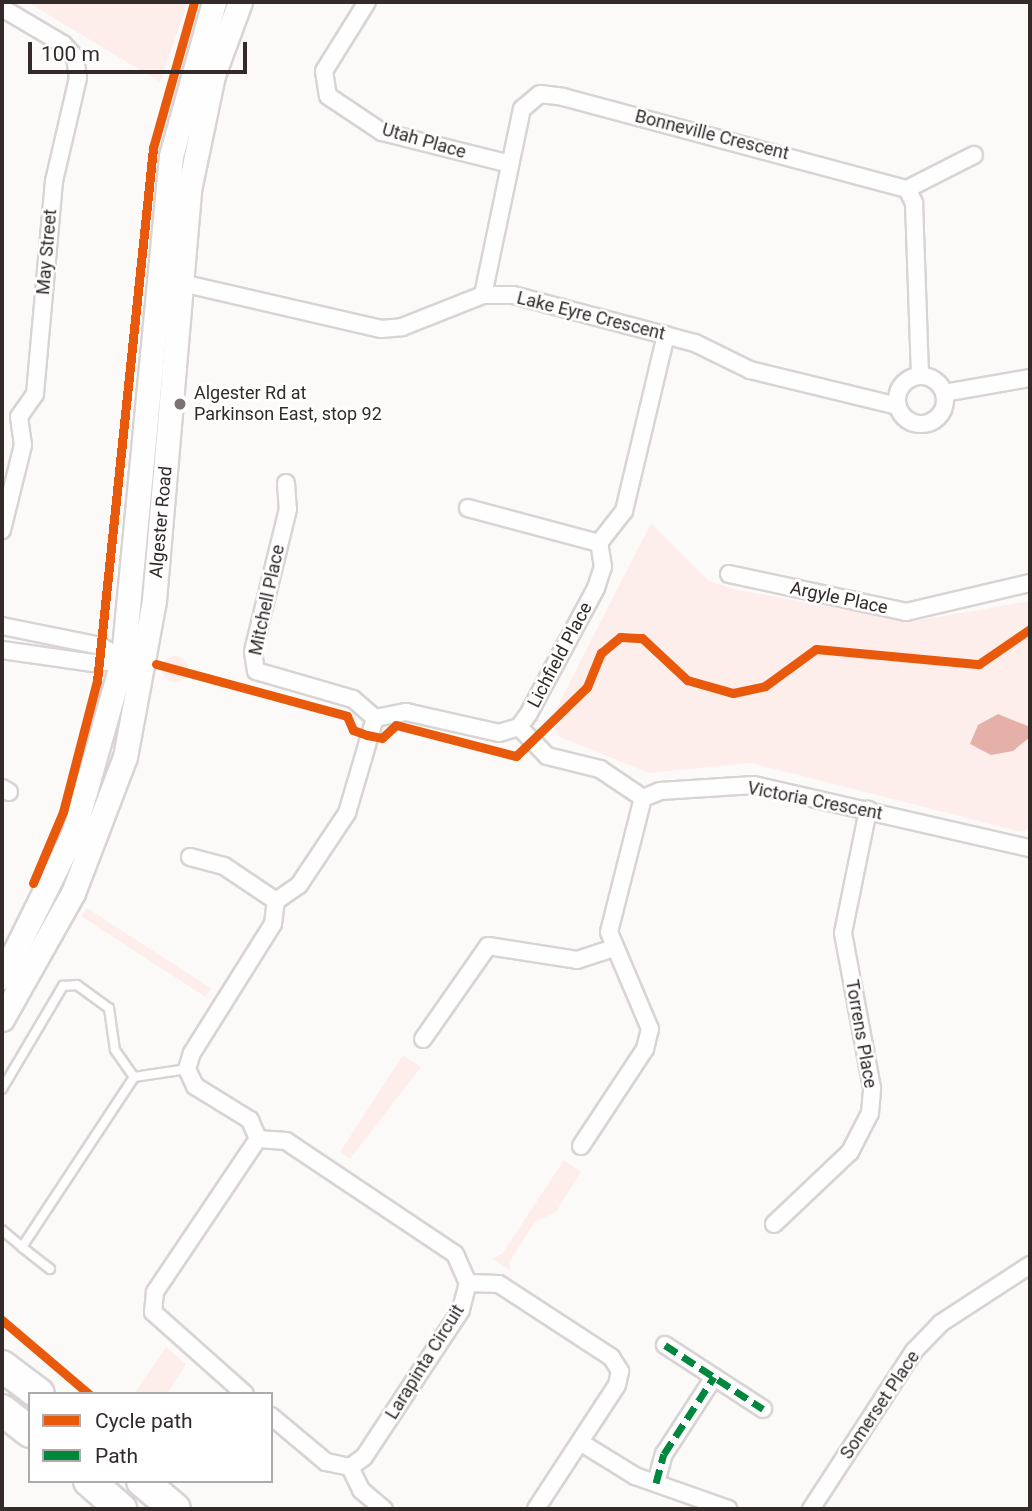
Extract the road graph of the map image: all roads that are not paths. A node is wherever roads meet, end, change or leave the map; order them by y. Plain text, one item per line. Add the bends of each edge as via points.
1 (214, 2) edge
2 (240, 2) edge
3 (367, 2) edge
4 (2, 8) edge
5 (974, 155) dead end
6 (510, 164) junction
7 (907, 190) junction
8 (169, 281) junction
9 (483, 295) junction
10 (666, 335) junction
11 (920, 376) junction
12 (1030, 378) edge
13 (944, 393) junction
14 (898, 406) junction
15 (2, 413) edge
16 (19, 417) junction
17 (286, 484) dead end
18 (468, 508) dead end
19 (2, 530) edge
20 (600, 543) junction
21 (729, 574) dead end
22 (1030, 583) edge
23 (2, 626) edge
24 (2, 650) edge
25 (123, 659) junction
26 (146, 662) junction
27 (375, 718) junction
28 (519, 727) junction
29 (643, 798) junction
30 (868, 810) junction
31 (1030, 848) edge
32 (190, 857) dead end
33 (276, 901) junction
34 (611, 949) junction
35 (2, 977) edge
36 (2, 1019) edge
37 (424, 1040) dead end
38 (187, 1069) junction
39 (134, 1077) junction
40 (2, 1089) edge
41 (258, 1139) junction
42 (581, 1146) dead end
43 (774, 1224) dead end
44 (2, 1230) edge
45 (22, 1247) junction
46 (1030, 1265) edge
47 (50, 1269) dead end
48 (468, 1283) junction
49 (665, 1345) dead end
50 (2, 1366) edge
51 (714, 1377) junction
52 (36, 1392) edge
53 (243, 1392) edge
54 (763, 1409) dead end
55 (2, 1410) edge
56 (273, 1418) edge
57 (28, 1430) edge
58 (580, 1442) junction
59 (350, 1467) junction
60 (91, 1483) edge
61 (144, 1483) edge
62 (656, 1483) junction
63 (121, 1509) edge
64 (175, 1509) edge
65 (384, 1509) edge
66 (536, 1509) edge
67 (728, 1509) edge
68 (811, 1509) edge

1 - 8 main road, Algester Road via 171,156
2 - 8 main road, Algester Road via 199,135
3 - 6 street, Utah Place via 324,71 328,96 383,132
4 - 16 street, May Street via 63,44 75,57 78,78 54,181 35,394
5 - 7 street
6 - 7 street, Bonneville Crescent via 522,109 540,94
6 - 9 street, Bonneville Crescent
7 - 11 street via 914,202
8 - 9 street, Lake Eyre Crescent via 381,329 402,327
8 - 25 main road, Algester Road
8 - 26 main road, Algester Road
9 - 10 street, Lake Eyre Crescent via 513,295
10 - 14 street, Lake Eyre Crescent via 750,370
10 - 20 street via 624,511
11 - 13 street via 935,381
11 - 14 street via 903,384
12 - 13 street
13 - 14 street via 942,410 930,421 914,422
15 - 16 street
16 - 19 street via 23,445
17 - 27 street, Mitchell Place via 288,509 253,652 256,671 354,699
18 - 20 street
20 - 28 street, Lichfield Place via 603,567 596,588
21 - 22 street, Argyle Place via 906,612
23 - 25 street via 100,646
24 - 25 street via 93,663
25 - 26 street
25 - 35 main road, Algester Road via 73,834
26 - 36 main road, Algester Road via 100,830 39,961
27 - 28 street, Lichfield Place via 391,710 499,733
27 - 33 street via 347,813 299,885
28 - 29 street via 547,756 600,769
29 - 30 street, Victoria Crescent via 660,791 754,785
29 - 34 street via 609,932
30 - 31 street, Victoria Crescent
30 - 43 street, Torrens Place via 843,933 872,1088 870,1113 850,1152
32 - 33 street via 224,866
33 - 38 street via 273,924
34 - 37 street via 577,960 488,946
34 - 42 street via 645,1005 650,1029 645,1049
38 - 39 lane
38 - 41 street via 195,1086 250,1120
39 - 40 lane via 114,1050 109,1008 77,985 63,986
39 - 45 lane
41 - 48 street, Larapinta Circuit via 286,1141 454,1254
41 - 53 street via 155,1292 153,1312
44 - 45 lane
45 - 47 lane
46 - 68 street, Somerset Place via 941,1323 914,1350
48 - 58 street via 499,1284 611,1357 620,1371 617,1385
48 - 59 street, Larapinta Circuit via 461,1310 364,1457
49 - 51 street
50 - 52 highway
51 - 54 street
51 - 62 street via 664,1454
55 - 57 highway
56 - 59 street via 326,1462
58 - 62 street
58 - 66 street
59 - 65 street via 361,1490
60 - 63 highway
61 - 64 highway
62 - 67 street

